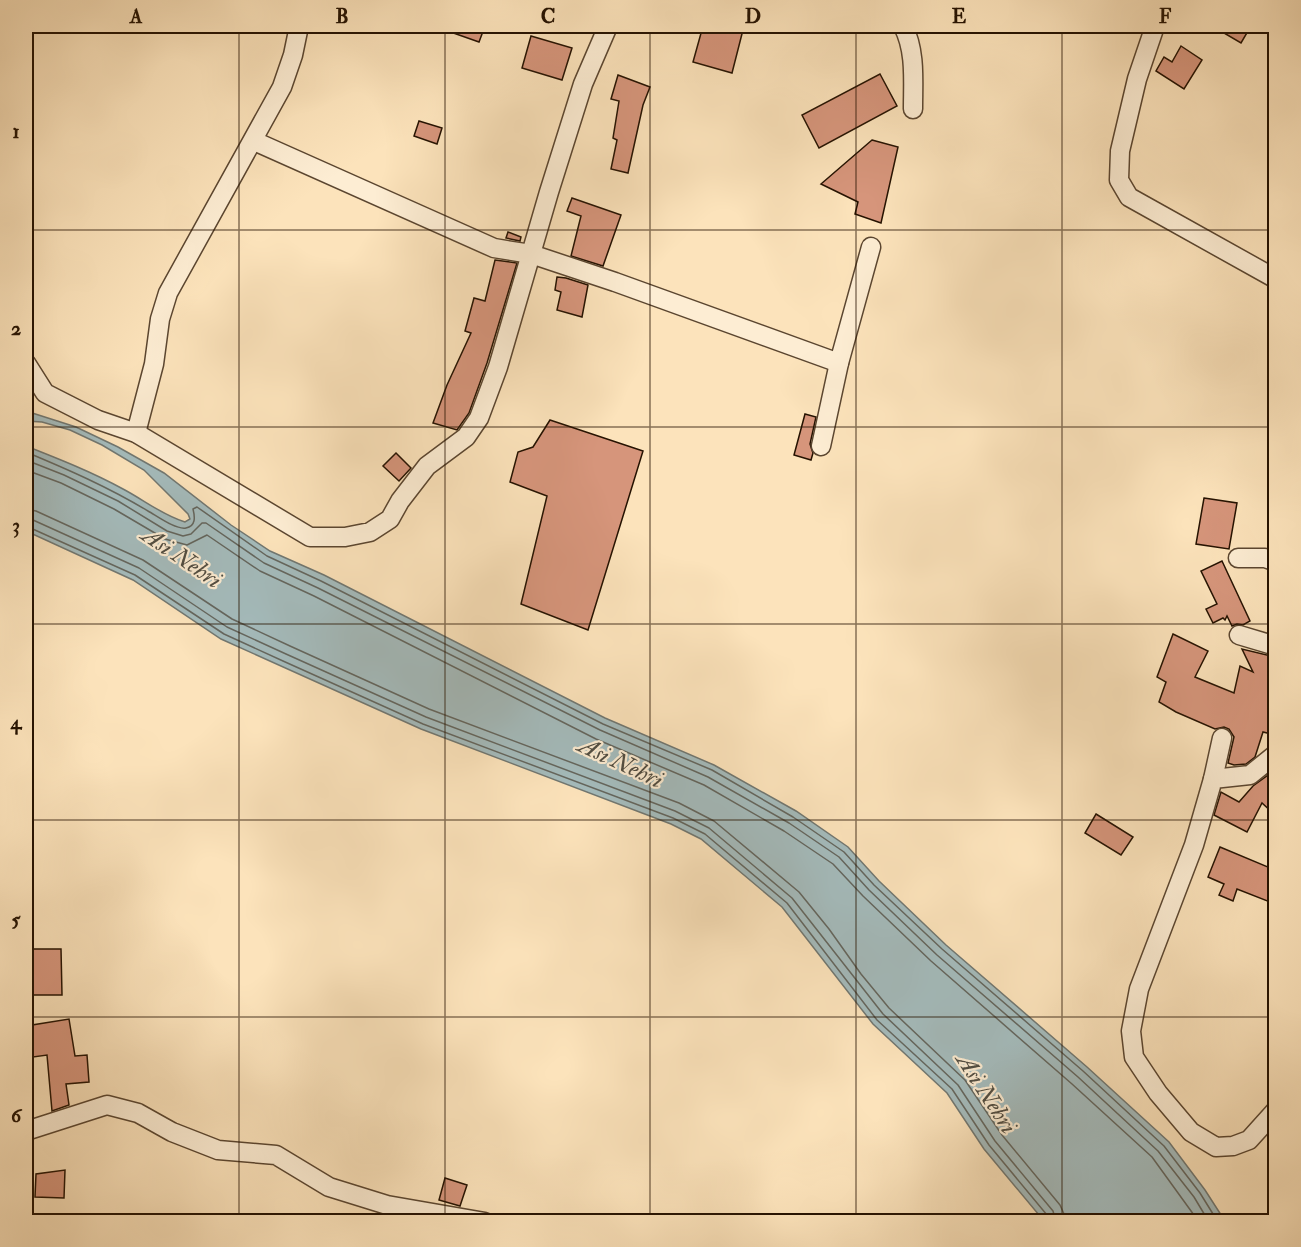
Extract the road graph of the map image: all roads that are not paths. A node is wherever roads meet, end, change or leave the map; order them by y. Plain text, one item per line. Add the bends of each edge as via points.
1 (299, 26) edge
2 (608, 26) edge
3 (903, 26) edge
4 (1155, 26) edge
5 (914, 109) dead end
6 (254, 141) junction
7 (871, 247) dead end
8 (531, 254) junction
9 (1275, 279) edge
10 (26, 363) edge
11 (839, 363) junction
12 (136, 433) junction
13 (821, 446) dead end
14 (1238, 558) dead end
15 (1275, 562) edge
16 (1239, 635) dead end
17 (1275, 646) edge
18 (1222, 738) dead end
19 (1275, 754) edge
20 (1213, 778) junction
21 (1275, 1110) edge
22 (26, 1131) edge
23 (485, 1221) edge

1 - 6 street via 282,87
2 - 8 street via 583,84
3 - 5 street via 913,62
4 - 9 street via 1137,79 1120,151 1119,180 1129,197
6 - 8 street via 494,248
6 - 12 street via 168,293
7 - 11 street
8 - 11 street
8 - 12 street via 479,418 466,437 427,466 390,519 370,532 310,537
10 - 12 street via 45,393 98,420
11 - 13 street
14 - 15 street
16 - 17 street
18 - 20 street
19 - 20 street via 1250,775
20 - 21 street via 1194,845 1139,989 1131,1031 1134,1057 1191,1132 1216,1147 1249,1140
22 - 23 street via 107,1105 138,1113 218,1150 276,1155 329,1187 387,1205

